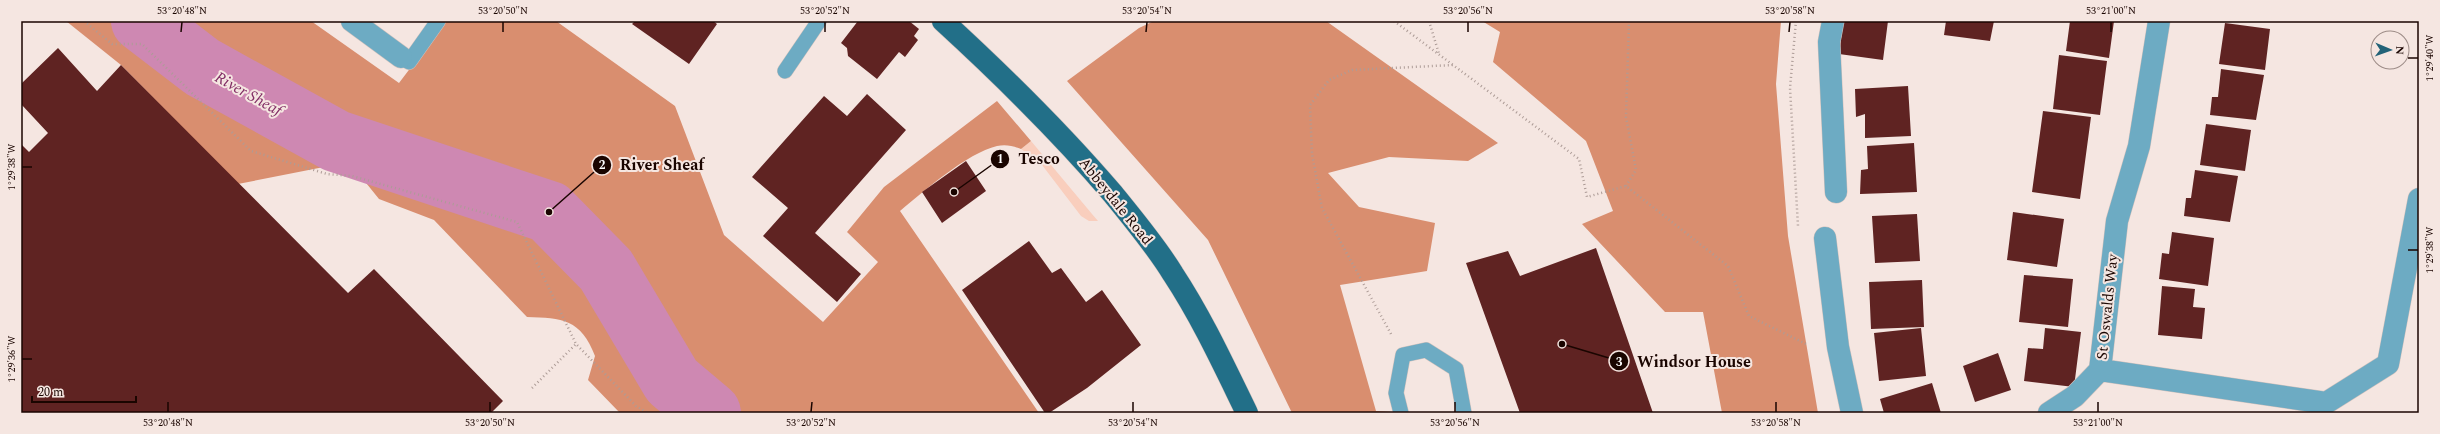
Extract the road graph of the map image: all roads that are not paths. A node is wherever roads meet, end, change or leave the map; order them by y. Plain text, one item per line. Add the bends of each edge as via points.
1 (352, 21) edge
2 (438, 21) edge
3 (819, 21) edge
4 (943, 21) edge
5 (1833, 21) edge
6 (2159, 21) edge
7 (401, 56) joint
8 (785, 71) dead end
9 (1836, 192) dead end
10 (2419, 198) edge
11 (1825, 238) dead end
12 (2100, 370) junction
13 (2331, 408) edge
14 (1247, 413) edge
15 (1401, 413) edge
16 (1464, 413) edge
17 (1852, 413) edge
18 (2050, 413) edge

1 - 7 street
2 - 7 lane via 409,62
3 - 8 lane
4 - 14 main road, Abbeydale Road via 1016,88 1062,136 1133,219 1173,273 1209,334
5 - 9 street via 1829,42
6 - 12 street, St Oswalds Way via 2139,146 2117,221
10 - 13 street via 2388,364
11 - 17 street via 1838,347
12 - 13 street, St Oswalds Way
12 - 18 street via 2075,396
15 - 16 lane via 1396,393 1403,356 1426,350 1456,369

